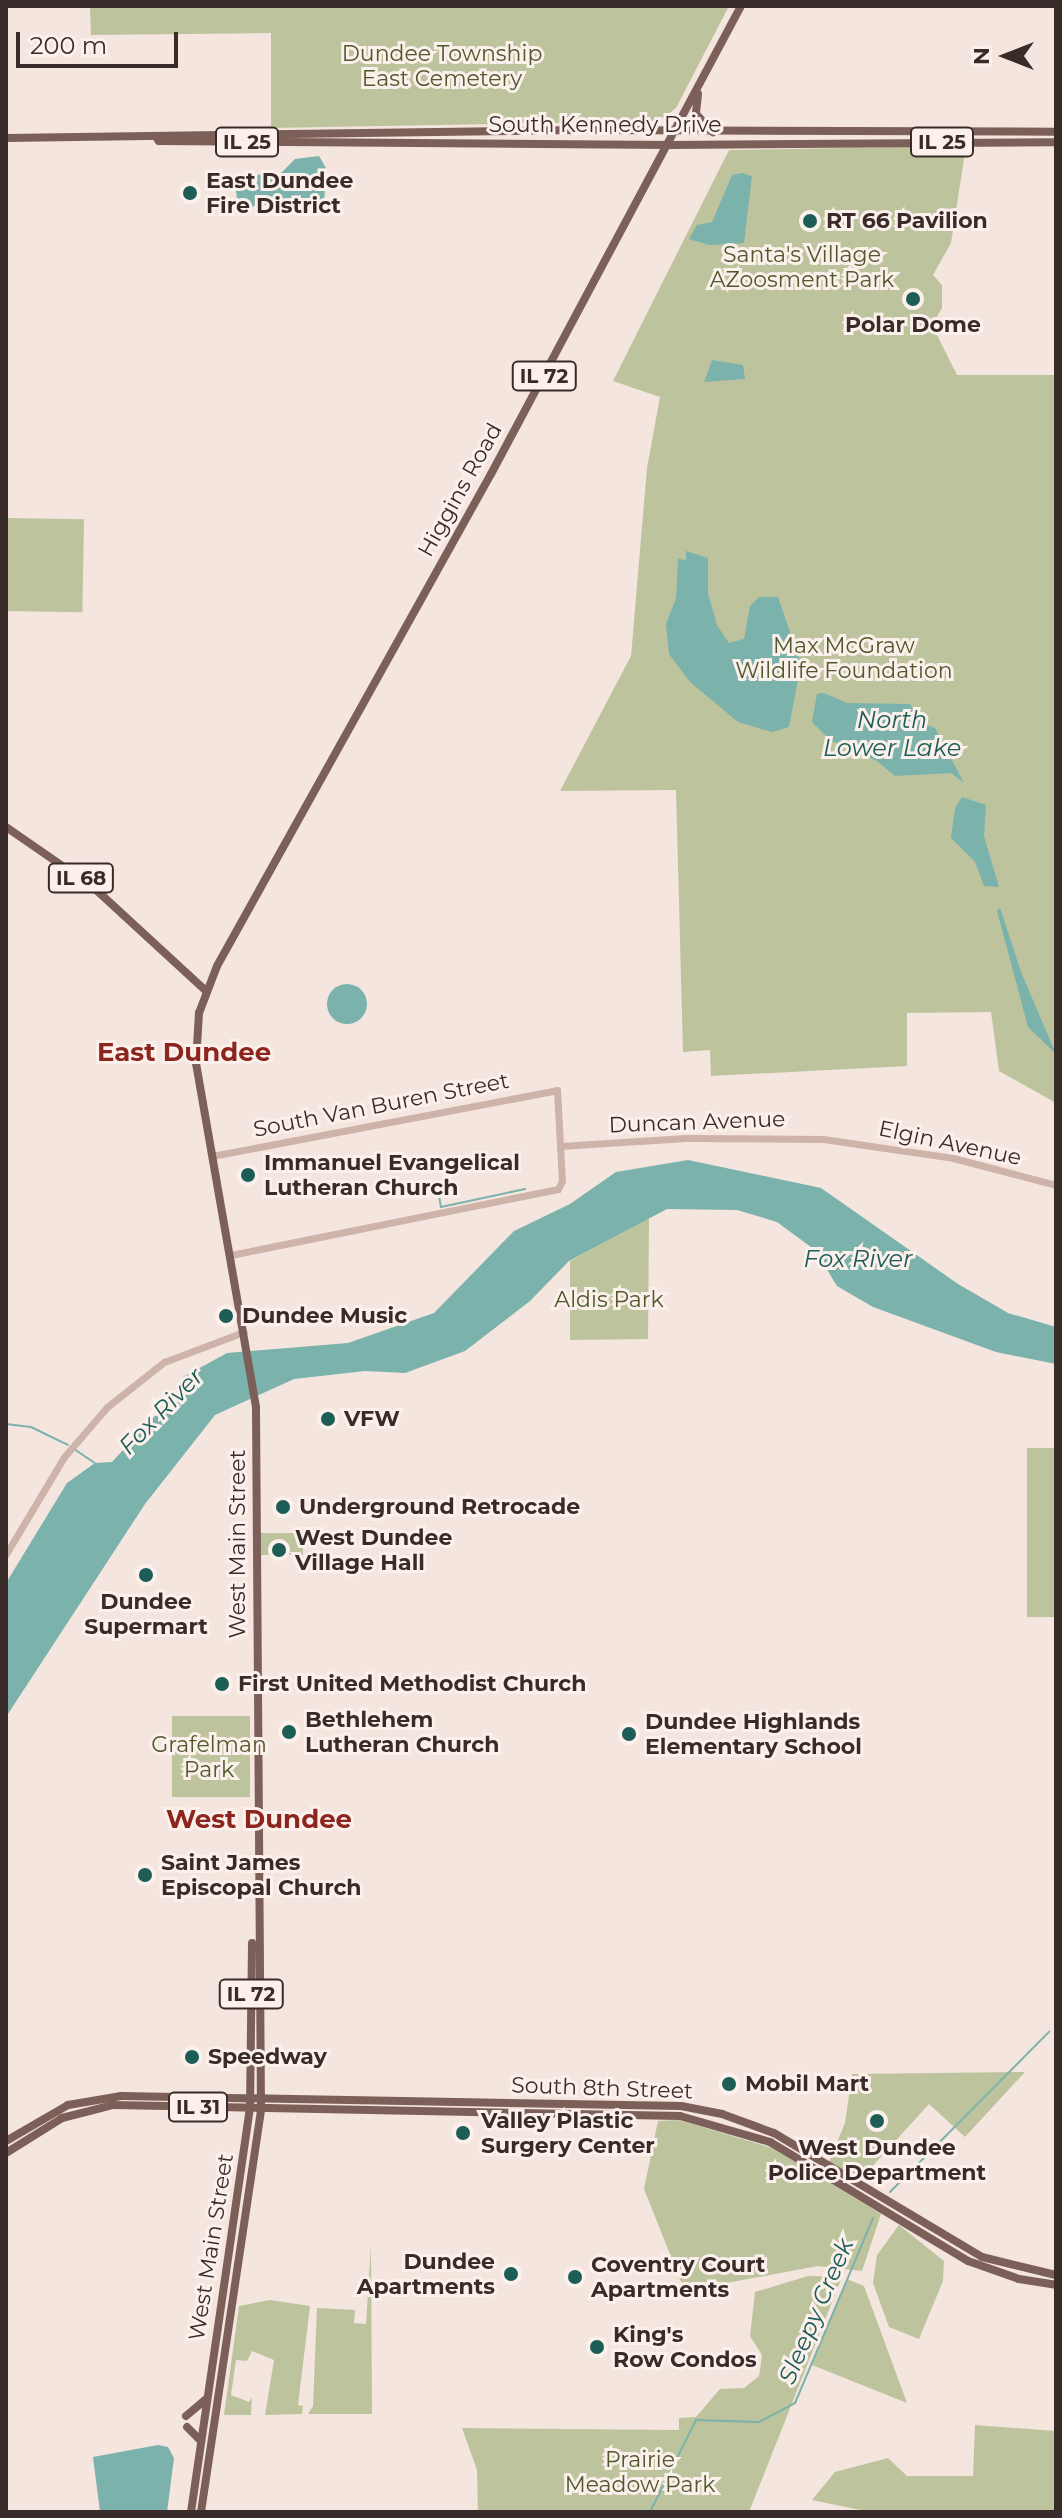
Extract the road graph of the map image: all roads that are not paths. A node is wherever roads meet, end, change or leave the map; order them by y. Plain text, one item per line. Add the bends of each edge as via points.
1 (741, 6) edge
2 (700, 81) junction
3 (677, 131) junction
4 (1056, 132) edge
5 (714, 133) junction
6 (156, 137) junction
7 (6, 138) edge
8 (1056, 142) edge
9 (670, 145) junction
10 (6, 827) edge
11 (205, 990) junction
12 (836, 1140) joint
13 (560, 1146) junction
14 (212, 1156) junction
15 (1056, 1185) edge
16 (230, 1255) junction
17 (244, 1332) junction
18 (6, 1554) edge
19 (256, 1891) junction
20 (250, 2097) junction
21 (260, 2097) junction
22 (250, 2109) junction
23 (261, 2109) junction
24 (6, 2141) edge
25 (6, 2153) edge
26 (1056, 2275) edge
27 (1056, 2285) edge
28 (207, 2396) junction
29 (186, 2416) dead end
30 (187, 2427) dead end
31 (201, 2441) junction
32 (191, 2512) edge
33 (201, 2512) edge

1 - 2 main road, Higgins Road / IL 72
2 - 3 main road, Higgins Road / IL 72
2 - 5 main road via 696,114
3 - 5 main road, South Kennedy Drive / IL 25
3 - 6 main road, South Kennedy Drive / IL 25
3 - 9 main road, Higgins Road / IL 72
4 - 5 main road, South Kennedy Drive / IL 25
6 - 7 main road, South Kennedy Drive / IL 25
6 - 9 main road, South Kennedy Drive / IL 25
8 - 9 main road, South Kennedy Drive / IL 25
9 - 11 main road, Higgins Road / IL 72
10 - 11 main road, IL 68 via 93,887
11 - 14 main road, IL 72 via 195,1053
12 - 13 street, Duncan Avenue via 725,1137
12 - 15 street, Elgin Avenue via 953,1158
13 - 14 street, South Van Buren Street via 557,1090
13 - 16 street via 562,1183 554,1191
14 - 16 main road, IL 72
16 - 17 main road, IL 72
17 - 18 street via 152,1370 107,1407 68,1452
17 - 19 main road, West Main Street / IL 72 via 256,1404
19 - 20 main road, West Main Street / IL 72
19 - 21 main road, West Main Street / IL 72
20 - 21 main road, South 8th Street
20 - 22 main road, West Main Street / IL 72
20 - 24 main road, South 8th Street via 89,2100 60,2109
21 - 23 main road, West Main Street / IL 72
21 - 26 main road, South 8th Street via 656,2104 722,2114 794,2144 961,2247 1007,2266
22 - 23 main road, IL 31
22 - 25 main road, IL 31 via 99,2106 62,2118
22 - 28 main road, West Main Street / IL 72
23 - 27 main road, South 8th Street / IL 31 via 653,2114 714,2122 787,2151 968,2261
23 - 33 main road, West Main Street / IL 72
28 - 29 main road
28 - 31 main road, West Main Street / IL 72
30 - 31 main road
31 - 32 main road, West Main Street / IL 72

